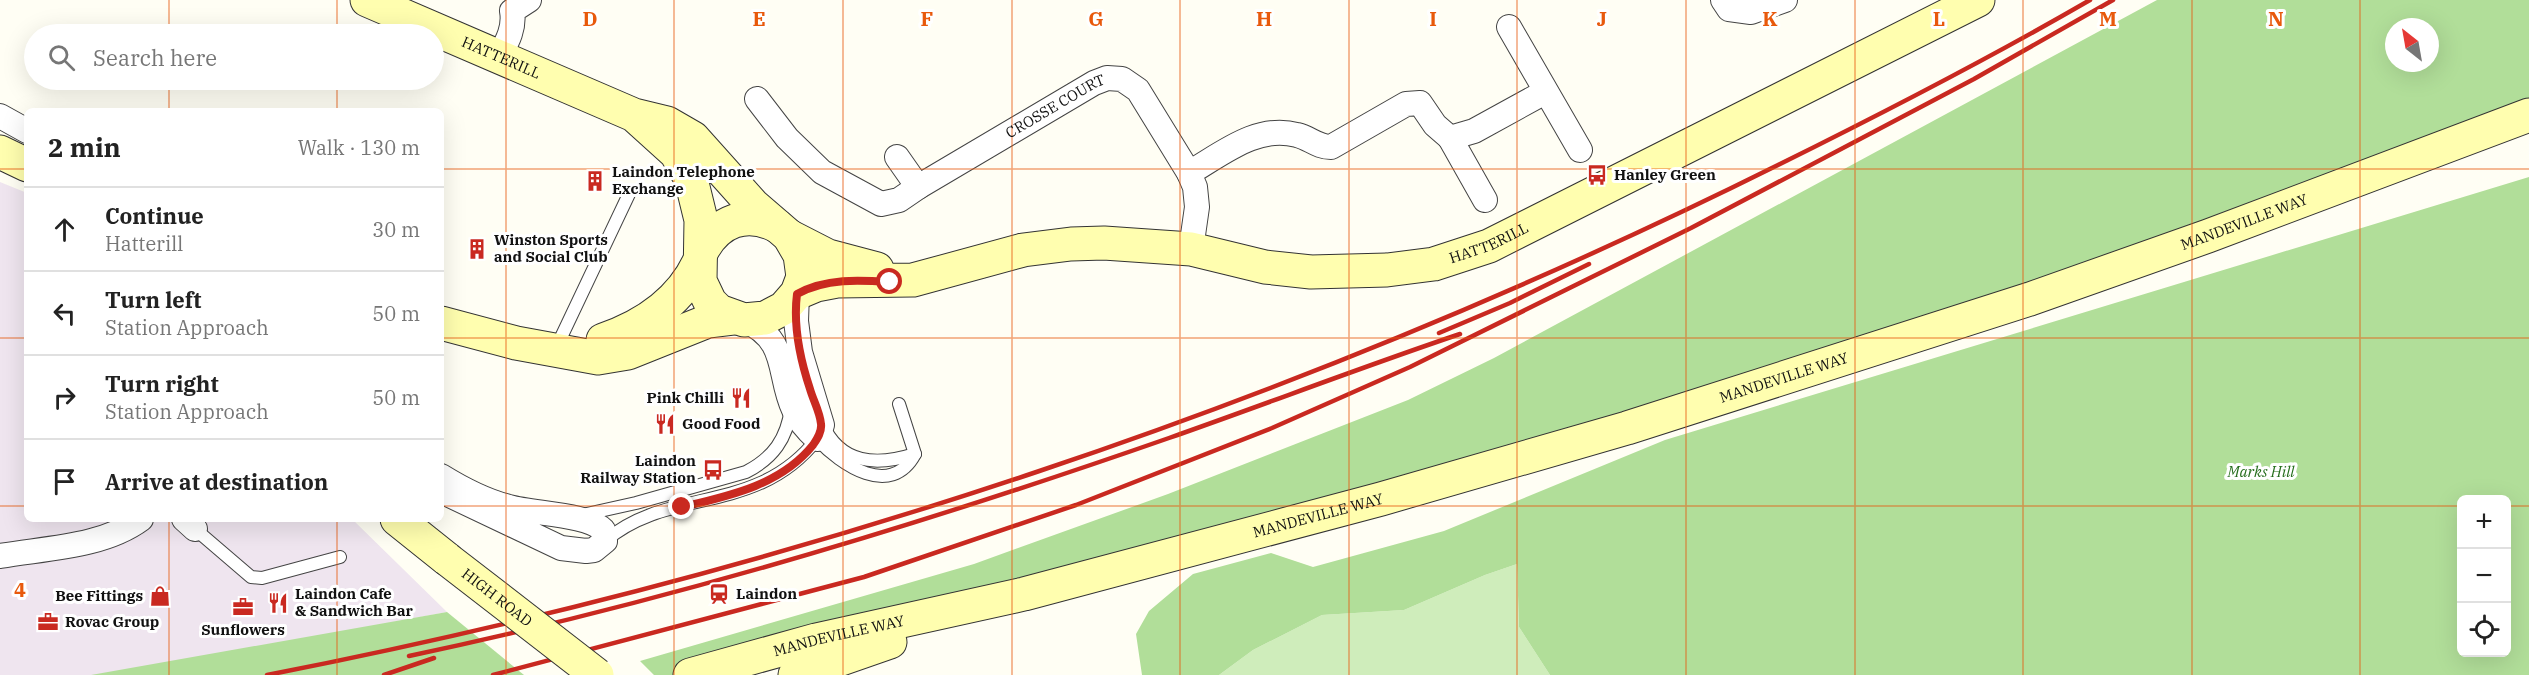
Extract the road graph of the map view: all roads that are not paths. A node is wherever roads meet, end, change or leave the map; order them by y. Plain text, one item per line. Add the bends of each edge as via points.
1 (367, 0) edge
2 (529, 0) edge
3 (1723, 0) edge
4 (1785, 0) edge
5 (1978, 0) edge
6 (423, 24) edge
7 (1509, 27) dead end
8 (444, 33) edge
9 (499, 57) junction
10 (1545, 92) junction
11 (757, 99) dead end
12 (634, 115) junction
13 (2529, 115) edge
14 (0, 116) edge
15 (24, 129) edge
16 (1449, 138) junction
17 (1580, 150) dead end
18 (0, 152) edge
19 (897, 157) dead end
20 (24, 164) edge
21 (1189, 173) junction
22 (918, 187) junction
23 (629, 194) dead end
24 (1485, 200) dead end
25 (784, 231) junction
26 (1191, 249) junction
27 (700, 256) junction
28 (950, 269) junction
29 (797, 294) junction
30 (738, 319) junction
31 (444, 324) edge
32 (554, 350) junction
33 (791, 404) junction
34 (899, 404) dead end
35 (818, 429) junction
36 (915, 454) junction
37 (444, 478) edge
38 (444, 492) edge
39 (569, 517) junction
40 (137, 522) edge
41 (189, 524) edge
42 (406, 527) edge
43 (605, 541) junction
44 (0, 556) edge
45 (340, 557) dead end
46 (1024, 594) junction
47 (597, 675) edge
48 (690, 675) edge
49 (795, 675) edge

1 - 6 street, HATTERILL
2 - 9 street via 512,11 510,37
3 - 4 street via 1729,9 1751,12
5 - 26 street, HATTERILL via 1489,246 1434,264 1311,272 1265,267
7 - 10 street
8 - 9 street, HATTERILL
9 - 12 street, HATTERILL
10 - 16 street via 1474,131
10 - 17 street
11 - 22 street, CROSSE COURT via 787,138 822,172 881,204 899,200
12 - 25 street, HATTERILL via 667,123 693,138 753,205
12 - 27 street, HATTERILL via 664,140 684,166 699,207 703,241
13 - 46 street, MANDEVILLE WAY via 2208,236 1820,368 1446,480
14 - 15 street
16 - 21 street via 1420,103 1406,104 1332,147 1320,147 1299,135 1276,131 1252,136
16 - 24 street
18 - 20 street
19 - 22 street
21 - 22 street, CROSSE COURT via 1138,90 1122,79 1107,78
21 - 26 street, CROSSE COURT via 1197,207
23 - 32 lane
25 - 27 street, HATTERILL via 759,218 737,219 715,231
25 - 28 street, HATTERILL via 819,252 848,263 900,272
25 - 29 street, HATTERILL via 802,262 803,277
26 - 28 street, HATTERILL via 1071,244 1023,250
27 - 30 street, HATTERILL via 704,292 719,311
27 - 32 street via 687,283 643,323 602,340
28 - 29 street, HATTERILL via 902,282 837,281
29 - 30 street, HATTERILL via 775,314
29 - 35 street via 800,352
30 - 32 street via 708,321 607,358
30 - 33 street via 764,332 773,343 780,356
31 - 32 street
33 - 35 street via 802,423
33 - 39 lane via 784,436 776,451 746,472
34 - 36 lane
35 - 36 lane via 856,458 886,462
35 - 36 lane via 843,464 864,473 900,471
35 - 43 lane via 805,454 777,476 709,501 641,517
37 - 39 street via 509,507
38 - 43 street via 561,548 594,550
39 - 43 street via 595,523 603,530
40 - 44 street via 104,538
41 - 45 lane via 251,577 262,578
42 - 47 street, HIGH ROAD, bridge
46 - 48 street, MANDEVILLE WAY via 816,640
46 - 49 street, MANDEVILLE WAY

